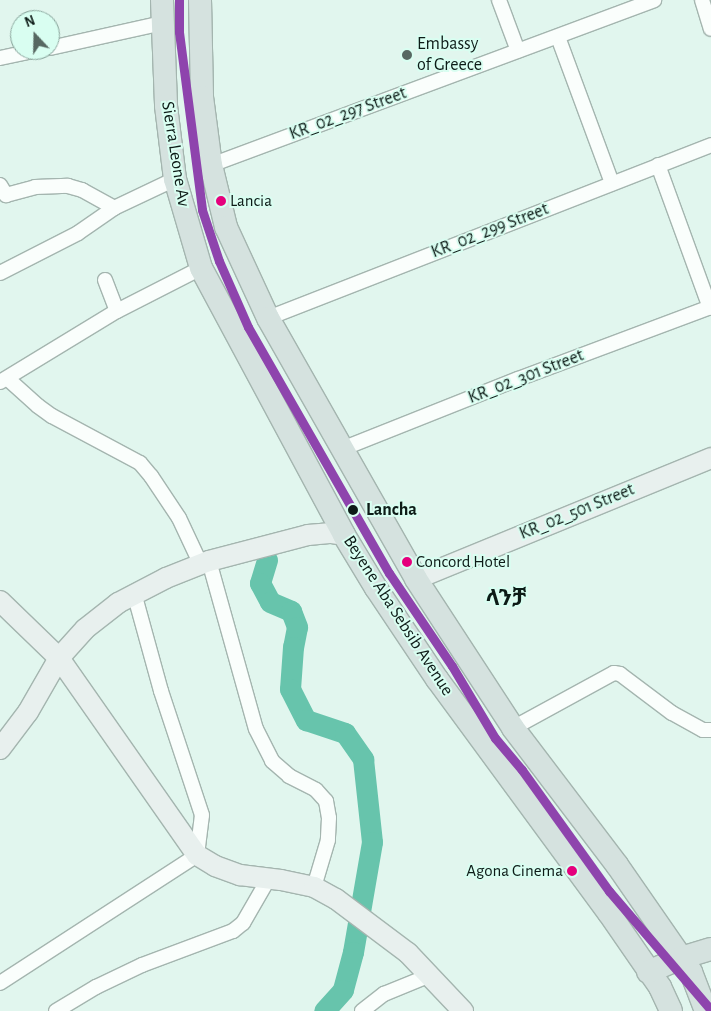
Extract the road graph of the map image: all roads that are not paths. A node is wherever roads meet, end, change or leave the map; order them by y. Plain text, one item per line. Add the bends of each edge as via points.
1 (162, 0) edge
2 (200, 0) edge
3 (498, 0) edge
4 (654, 0) edge
5 (702, 0) edge
6 (163, 23) junction
7 (711, 29) edge
8 (558, 38) junction
9 (60, 46) edge
10 (518, 51) junction
11 (711, 145) edge
12 (211, 165) junction
13 (658, 165) junction
14 (175, 180) junction
15 (612, 183) junction
16 (2, 193) edge
17 (114, 208) junction
18 (201, 268) junction
19 (0, 273) edge
20 (105, 280) dead end
21 (711, 308) edge
22 (117, 311) junction
23 (268, 318) junction
24 (231, 328) joint
25 (4, 381) edge
26 (342, 449) junction
27 (711, 458) edge
28 (330, 508) junction
29 (344, 535) junction
30 (276, 542) junction
31 (205, 563) junction
32 (416, 579) junction
33 (134, 593) junction
34 (0, 601) edge
35 (59, 658) junction
36 (513, 728) junction
37 (711, 730) edge
38 (3, 738) edge
39 (197, 854) junction
40 (269, 878) junction
41 (314, 887) junction
42 (636, 894) junction
43 (609, 913) junction
44 (711, 949) edge
45 (711, 959) edge
46 (686, 965) junction
47 (428, 976) junction
48 (654, 979) junction
49 (0, 984) edge
50 (56, 1011) edge
51 (362, 1011) edge
52 (463, 1011) edge
53 (671, 1011) edge
54 (706, 1011) edge

1 - 6 main road, Sierra Leone Av
2 - 12 main road, Sierra Leone Av via 202,97
3 - 10 street
4 - 8 street, KR_02_297 Street
5 - 7 street
6 - 9 street
6 - 14 main road, Sierra Leone Av via 166,106
8 - 10 street, KR_02_297 Street
8 - 15 street
10 - 12 street, KR_02_297 Street
11 - 13 street, KR_02_299 Street
12 - 23 main road, Sierra Leone Av via 226,228
13 - 15 street, KR_02_299 Street
13 - 21 street
14 - 17 street
14 - 18 main road, Sierra Leone Av
15 - 23 street, KR_02_299 Street
16 - 17 street via 68,186
17 - 19 street via 78,233
18 - 22 street
18 - 24 main road, Sierra Leone Av
20 - 22 street
21 - 26 street, KR_02_301 Street via 518,379
22 - 25 street
23 - 26 main road, Beyene Aba Sebsib Avenue
24 - 28 main road, Beyene Aba Sebsib Avenue
25 - 31 street via 52,416 140,463 179,518
26 - 32 main road, Beyene Aba Sebsib Avenue
27 - 32 street, KR_02_501 Street
28 - 29 main road, Beyene Aba Sebsib Avenue
28 - 30 street via 304,528
29 - 30 street via 320,533
29 - 43 main road, Beyene Aba Sebsib Avenue via 437,679
30 - 31 street
31 - 33 street
31 - 41 street via 256,729 272,761 289,776 316,790 326,801 328,840
32 - 36 main road, Beyene Aba Sebsib Avenue
33 - 35 street via 85,629
33 - 39 street via 161,691 202,815
34 - 35 street
35 - 38 street via 28,712
35 - 39 street
36 - 37 street via 614,674 620,674 672,713 703,730
36 - 42 main road, Beyene Aba Sebsib Avenue
39 - 40 street via 215,866 240,875
39 - 49 street
40 - 41 street
40 - 50 street via 243,923 233,932 142,965
41 - 47 street via 336,898 408,953
42 - 43 main road
42 - 46 main road, Beyene Aba Sebsib Avenue
43 - 48 main road, Beyene Aba Sebsib Avenue
44 - 46 main road
45 - 46 main road
46 - 48 main road
46 - 54 main road, Beyene Aba Sebsib Avenue
47 - 51 street via 384,994
47 - 52 street
48 - 53 main road, Beyene Aba Sebsib Avenue

